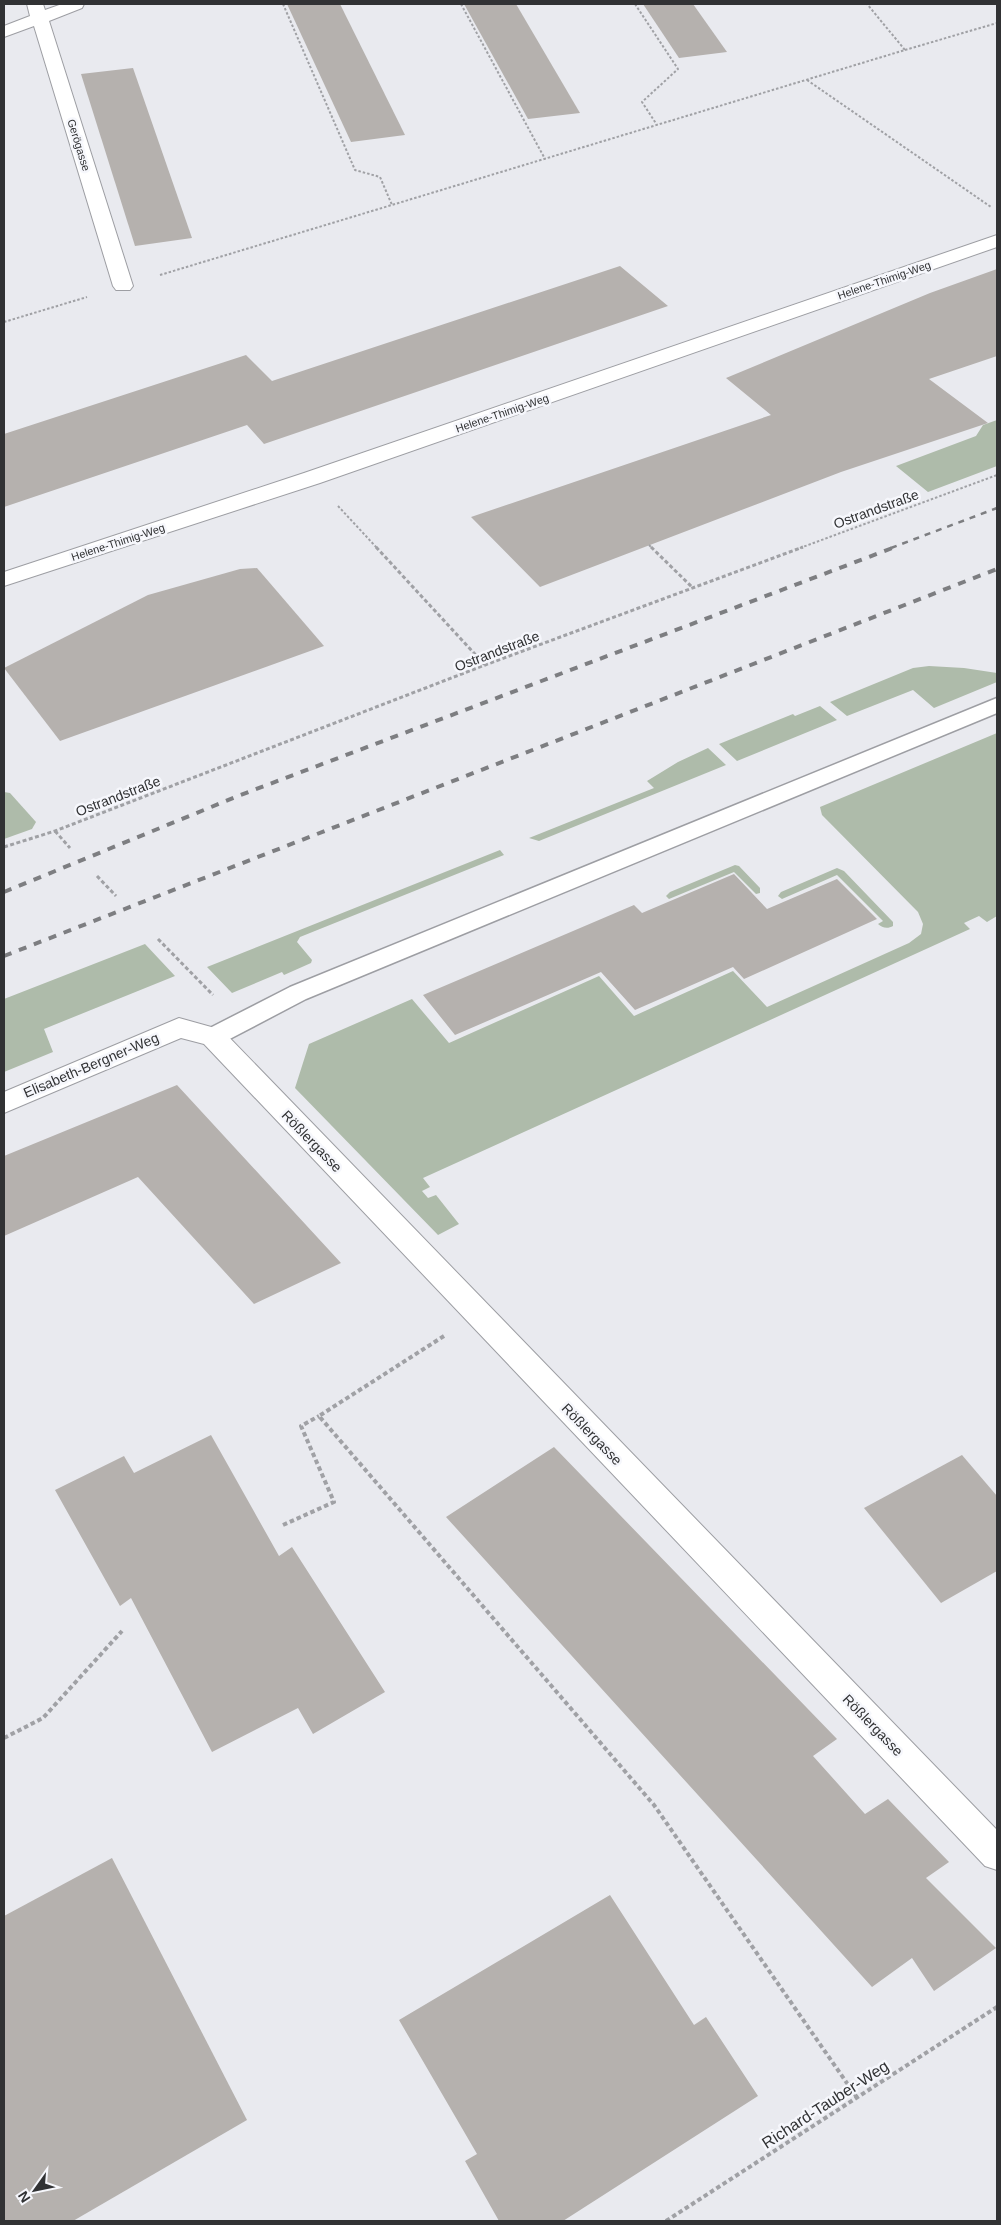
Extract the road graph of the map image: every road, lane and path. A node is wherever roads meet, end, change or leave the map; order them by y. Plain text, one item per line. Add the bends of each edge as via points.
1 (76, 4) edge
2 (283, 4) edge
3 (461, 4) edge
4 (635, 4) edge
5 (867, 4) edge
6 (37, 12) edge
7 (997, 23) edge
8 (4, 32) edge
9 (904, 50) junction
10 (807, 80) junction
11 (657, 125) junction
12 (545, 159) junction
13 (392, 205) junction
14 (997, 212) edge
15 (997, 241) edge
16 (123, 286) junction
17 (4, 322) edge
18 (997, 475) edge
19 (312, 478) junction
20 (649, 545) dead end
21 (4, 579) edge
22 (693, 588) junction
23 (485, 665) junction
24 (997, 705) edge
25 (55, 831) junction
26 (4, 847) edge
27 (70, 848) dead end
28 (97, 876) dead end
29 (116, 896) dead end
30 (158, 939) dead end
31 (179, 1028) junction
32 (213, 1037) junction
33 (4, 1103) edge
34 (478, 1314) junction
35 (319, 1416) junction
36 (283, 1525) dead end
37 (122, 1631) dead end
38 (4, 1738) edge
39 (997, 1854) edge
40 (997, 2007) edge
41 (858, 2099) junction
42 (666, 2221) edge

1 - 6 street
2 - 13 path via 355,170 380,177
3 - 12 path
4 - 11 path via 678,69 642,102
5 - 9 path
6 - 8 street
6 - 16 street, Gerögasse
7 - 9 path
9 - 10 path
10 - 11 path
10 - 14 path
11 - 12 path
12 - 13 path
13 - 16 path
15 - 19 street, Helene-Thimig-Weg
16 - 17 path
18 - 22 path, Ostrandstraße
19 - 21 street, Helene-Thimig-Weg
19 - 23 path
20 - 22 path
22 - 23 path, Ostrandstraße
23 - 25 path, Ostrandstraße
24 - 32 lane via 298,993
25 - 26 path, Ostrandstraße
25 - 27 path
28 - 29 path
30 - 31 path via 224,1006
31 - 32 street
31 - 33 street, Elisabeth-Bergner-Weg
32 - 34 street, Rößlergasse
34 - 35 path
34 - 39 street, Rößlergasse
35 - 36 path via 301,1426 334,1502
35 - 41 path via 654,1805
37 - 38 path via 44,1718
40 - 41 path, Richard-Tauber-Weg
41 - 42 path, Richard-Tauber-Weg

